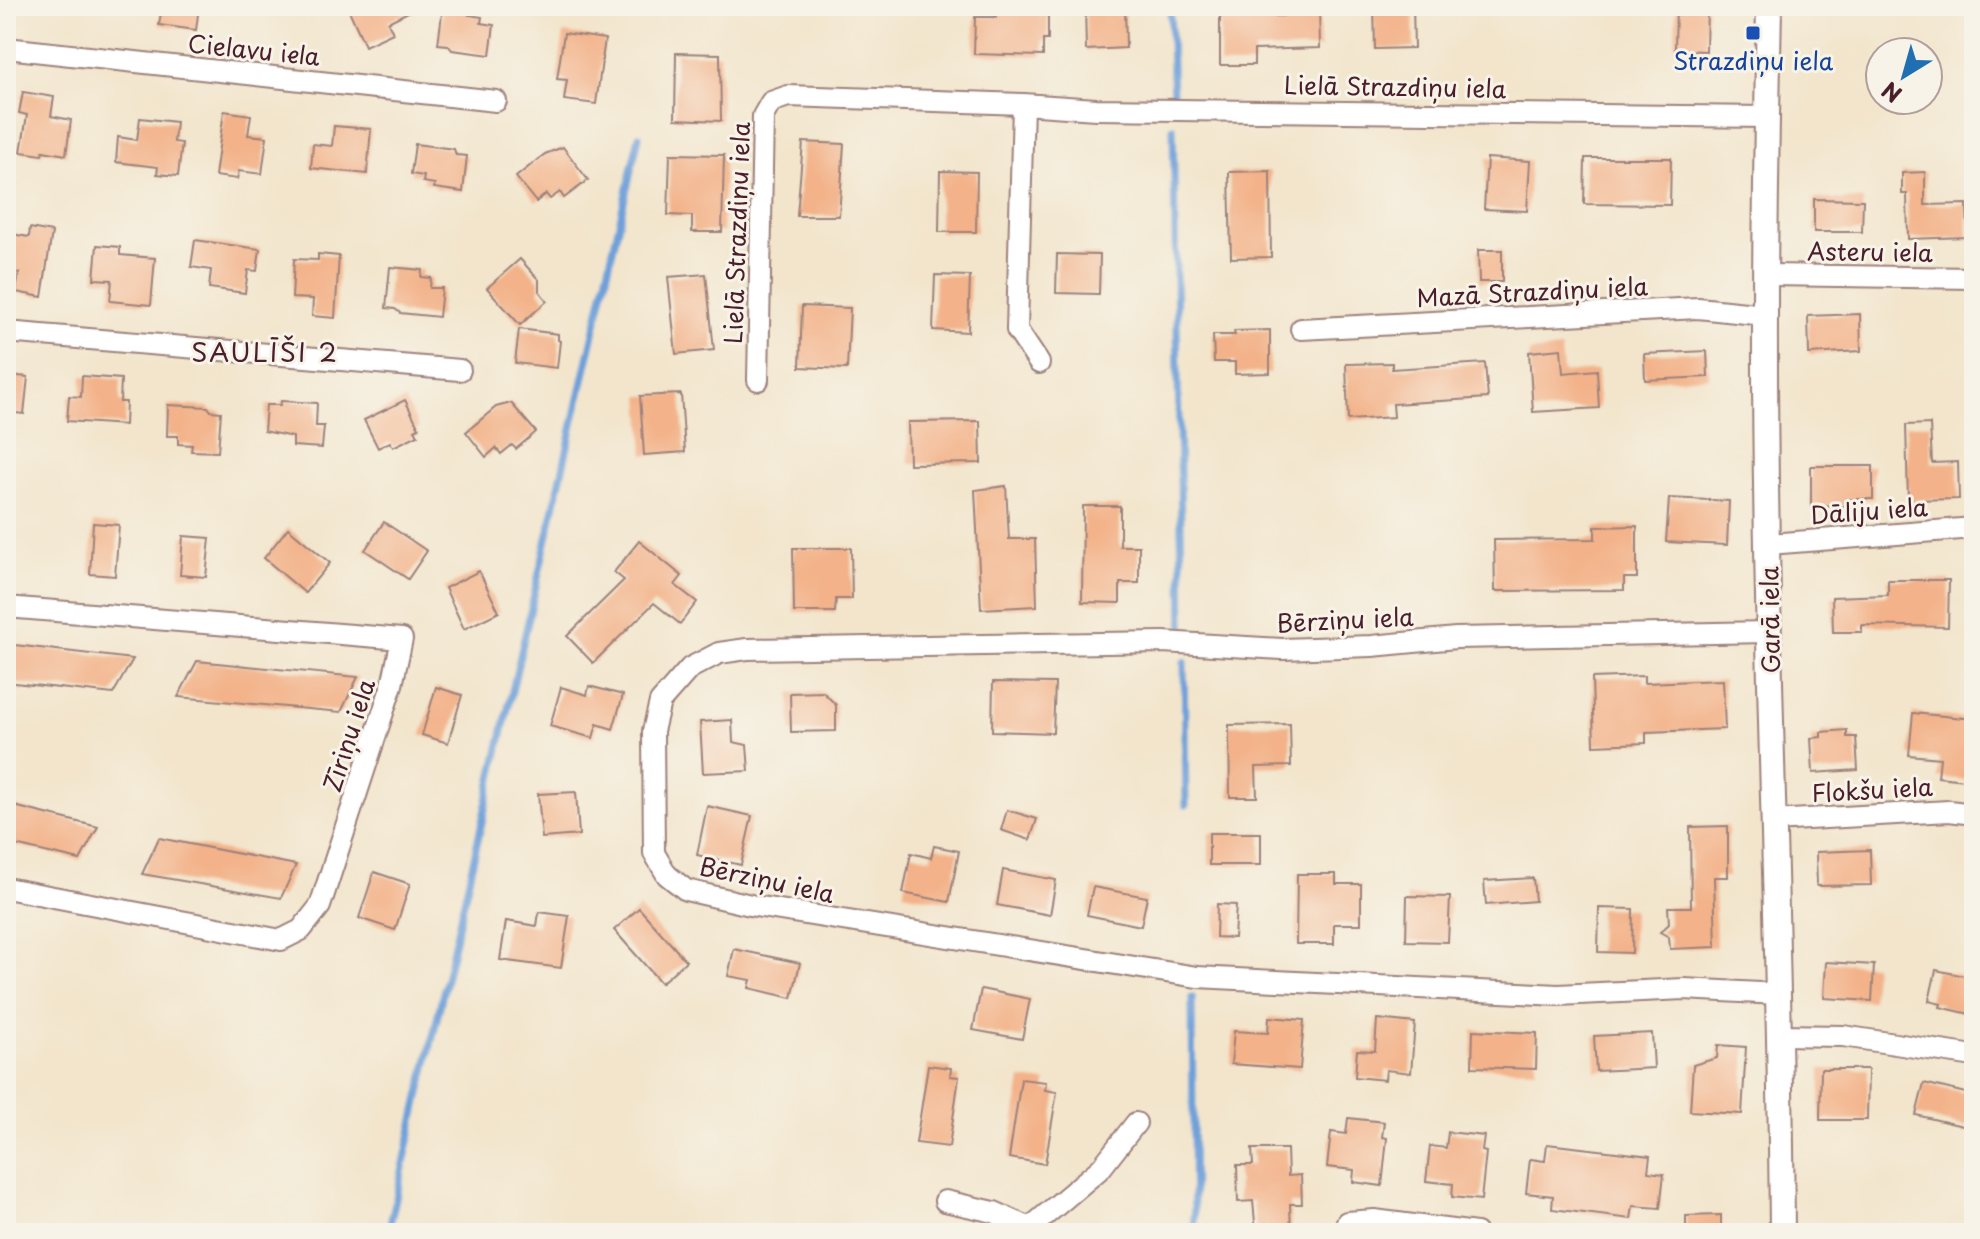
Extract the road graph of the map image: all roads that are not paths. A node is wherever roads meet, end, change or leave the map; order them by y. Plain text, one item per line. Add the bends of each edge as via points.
1 (1769, 6) edge
2 (6, 48) edge
3 (496, 101) dead end
4 (1023, 104) junction
5 (1766, 117) junction
6 (1765, 275) junction
7 (1974, 278) edge
8 (1765, 315) junction
9 (1301, 329) dead end
10 (6, 332) edge
11 (1039, 363) dead end
12 (460, 370) dead end
13 (758, 380) dead end
14 (1974, 528) edge
15 (1768, 544) junction
16 (6, 607) edge
17 (1769, 632) junction
18 (1974, 814) edge
19 (1773, 821) junction
20 (6, 888) edge
21 (1779, 994) junction
22 (1780, 1035) junction
23 (1974, 1056) edge
24 (1136, 1123) dead end
25 (945, 1201) dead end
26 (1030, 1230) edge
27 (1343, 1233) edge
28 (1476, 1233) edge
29 (1782, 1233) edge

1 - 5 street, Garā iela
2 - 3 street, Cielavu iela
4 - 5 street, Lielā Strazdiņu iela
4 - 11 street via 1017,330
4 - 13 street, Lielā Strazdiņu iela via 788,96 771,102 763,116
5 - 6 street, Garā iela
6 - 7 street, Asteru iela
6 - 8 street, Garā iela
8 - 9 street, Mazā Strazdiņu iela via 1698,308
8 - 15 street, Garā iela
10 - 12 street
14 - 15 street, Dāliju iela
15 - 17 street, Garā iela
16 - 20 street, Zīriņu iela via 402,639 320,906 301,930 281,940
17 - 19 street, Garā iela
17 - 21 street, Bērziņu iela via 1456,638 1282,649 1163,642 719,653 690,668 660,702 653,731 654,853 667,875 686,890 728,900 1197,977 1558,995 1684,989
18 - 19 street, Flokšu iela
19 - 21 street, Garā iela
21 - 22 street, Garā iela
22 - 23 street via 1843,1036
22 - 29 street, Garā iela
24 - 26 street via 1101,1168
25 - 26 street via 994,1212
27 - 28 street via 1347,1222 1374,1220

